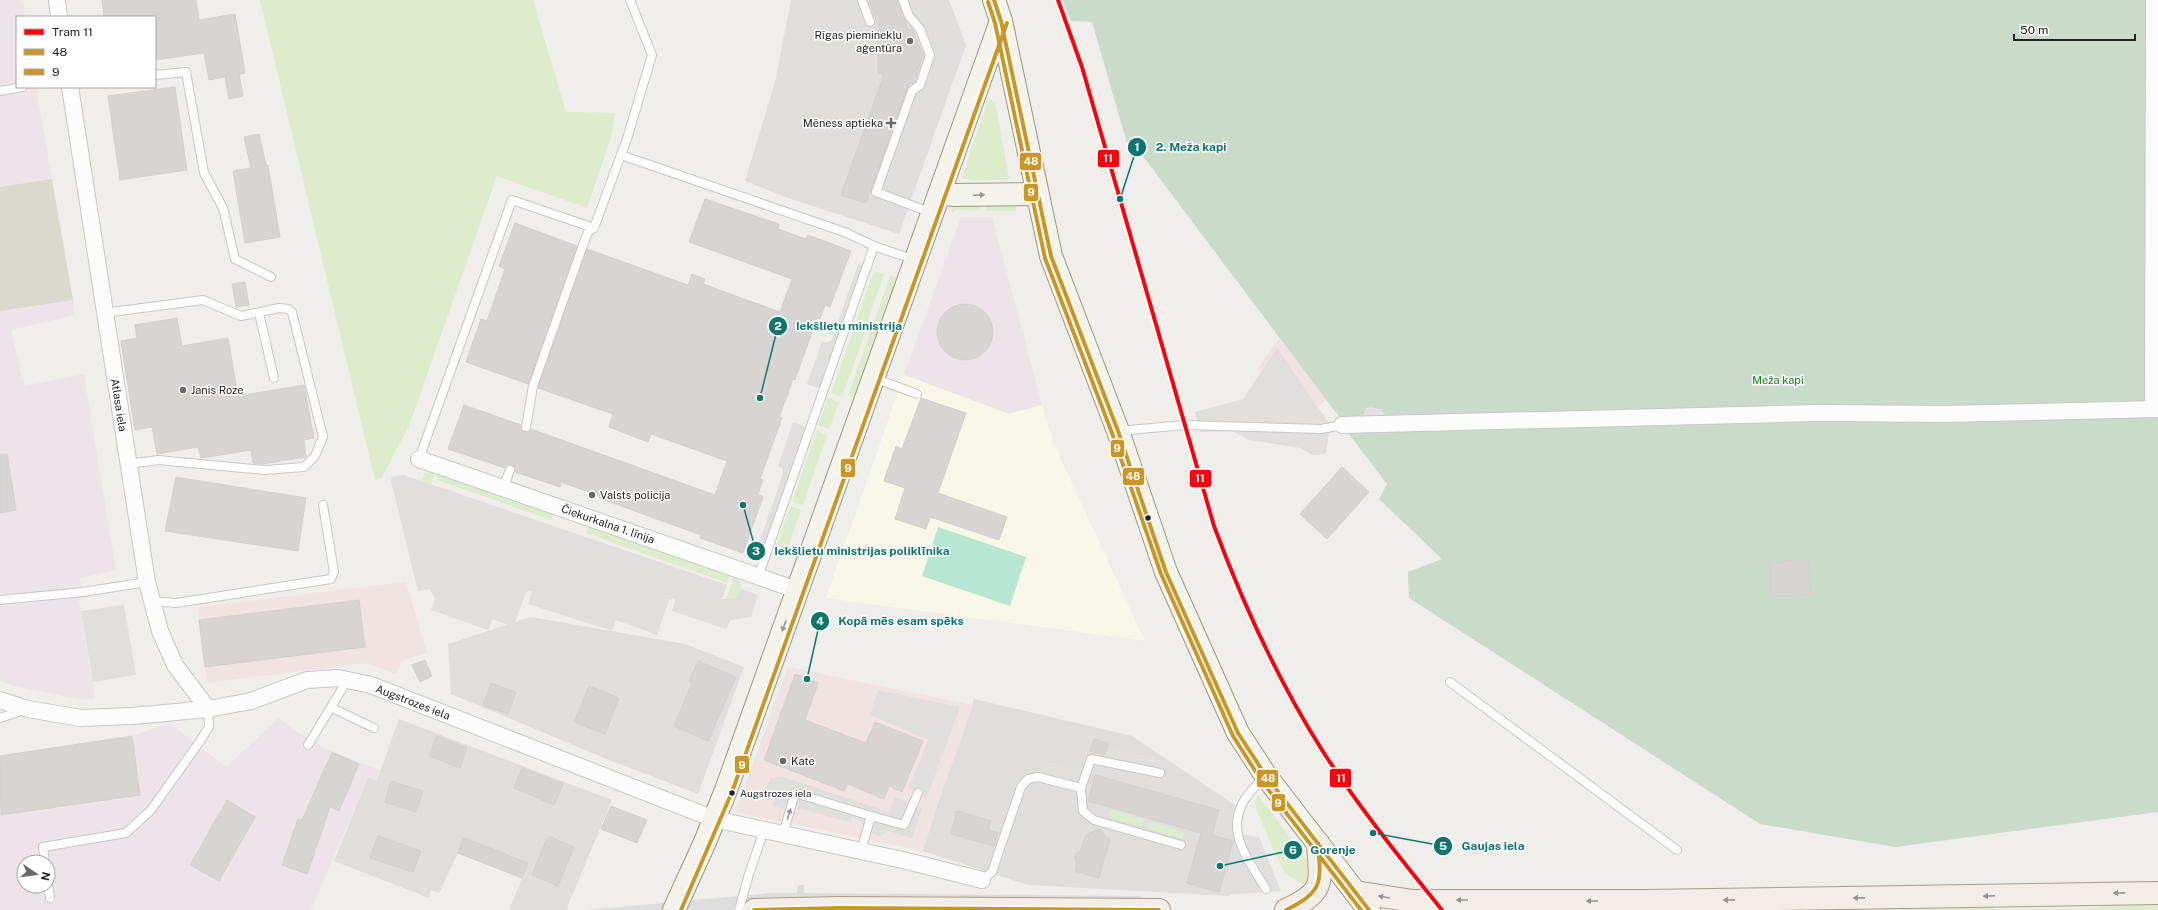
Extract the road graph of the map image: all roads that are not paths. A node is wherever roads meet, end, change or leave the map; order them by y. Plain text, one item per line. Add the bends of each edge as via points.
1 (57, 0) edge
2 (630, 0) edge
3 (862, 0) edge
4 (903, 0) edge
5 (994, 0) edge
6 (2154, 0) edge
7 (59, 16) edge
8 (1001, 21) junction
9 (870, 22) dead end
10 (156, 76) edge
11 (16, 88) edge
12 (70, 88) edge
13 (0, 91) edge
14 (621, 155) junction
15 (940, 193) junction
16 (1037, 194) junction
17 (934, 213) junction
18 (594, 228) junction
19 (874, 246) junction
20 (916, 260) junction
21 (272, 277) dead end
22 (259, 312) junction
23 (104, 313) junction
24 (274, 378) dead end
25 (874, 378) junction
26 (917, 394) dead end
27 (2156, 409) edge
28 (1342, 425) joint
29 (526, 427) dead end
30 (1118, 431) junction
31 (419, 459) joint
32 (128, 464) junction
33 (510, 470) dead end
34 (503, 488) junction
35 (322, 505) dead end
36 (758, 577) junction
37 (148, 582) junction
38 (798, 590) junction
39 (0, 600) edge
40 (152, 601) junction
41 (348, 679) junction
42 (1450, 682) dead end
43 (0, 700) edge
44 (332, 708) junction
45 (28, 709) junction
46 (208, 709) junction
47 (0, 718) edge
48 (374, 728) dead end
49 (308, 745) dead end
50 (1160, 773) dead end
51 (1266, 776) junction
52 (1081, 788) junction
53 (918, 793) dead end
54 (871, 816) junction
55 (714, 819) junction
56 (764, 830) junction
57 (783, 834) junction
58 (1318, 843) junction
59 (1181, 845) dead end
60 (1677, 850) dead end
61 (861, 851) junction
62 (44, 854) edge
63 (982, 880) joint
64 (1266, 889) dead end
65 (1355, 892) junction
66 (2158, 893) edge
67 (49, 894) edge
68 (50, 898) dead end
69 (1645, 901) junction
70 (1407, 906) edge
71 (674, 910) edge
72 (739, 910) edge
73 (754, 910) edge
74 (1140, 910) edge
75 (1159, 910) edge
76 (1286, 910) edge
77 (1369, 910) edge
78 (1619, 910) edge

1 - 7 street
2 - 14 lane via 652,55
3 - 9 lane
4 - 17 lane via 910,16 920,29 930,55 920,84 912,91 876,192
5 - 8 street
6 - 27 street
8 - 15 street
8 - 16 street
10 - 21 lane via 186,72 204,173 223,208 235,259
11 - 13 lane
12 - 23 street, Atlasa iela
14 - 18 lane
14 - 19 lane via 847,233
15 -> 16 street
15 - 17 street
16 - 30 street via 1052,256
17 - 20 street
18 - 29 lane via 588,232 533,386
18 - 31 lane via 512,200
19 - 20 lane
19 - 36 lane
20 - 25 street
22 - 23 lane via 241,316 203,300
22 - 24 lane
22 - 32 lane via 280,308 292,312 323,437 315,456 304,468 286,470 158,460
23 - 32 street, Atlasa iela
25 - 26 lane
25 - 38 street
27 - 28 street via 1945,414 1819,413
28 - 30 lane via 1322,429 1185,425
30 - 51 street via 1166,572 1225,707 1238,733
31 - 34 street, Čiekurkalna 1. līnija
32 - 37 street, Atlasa iela
33 - 34 lane
34 - 36 street, Čiekurkalna 1. līnija
35 - 40 lane via 334,572 330,579 176,603
36 - 38 street, Čiekurkalna 1. līnija
37 - 39 lane via 83,592
37 - 40 street, Atlasa iela
38 -> 55 street
40 - 46 street, Atlasa iela via 160,631 175,665
41 - 44 lane
41 - 46 street, Augstrozes iela via 307,680 251,701
41 - 55 street, Augstrozes iela via 371,685
42 - 60 lane
43 - 45 street, Augstrozes iela
44 - 48 lane
44 - 49 lane
45 - 46 street, Augstrozes iela via 81,718
45 - 47 lane
46 - 62 lane via 209,727 198,744 151,810 126,834 43,847
50 - 52 lane via 1091,758
51 - 58 street
51 - 64 lane via 1245,799 1237,818 1238,842
52 - 59 lane via 1082,811 1094,820
52 - 63 lane via 1038,777 1028,779 1021,786 992,872
53 - 54 lane via 904,825
57 -> 54 lane via 795,794
54 - 61 lane
55 - 56 street, Augstrozes iela
55 - 71 street
56 - 57 street, Augstrozes iela
56 - 72 lane via 748,874
57 - 61 street, Augstrozes iela
58 - 65 street
58 - 76 main road via 1320,880 1306,901
61 - 63 street, Augstrozes iela
70 -> 65 main road
65 - 77 street
66 -> 69 main road
67 - 68 lane
69 -> 70 main road
69 - 78 main road
73 - 74 main road
74 - 75 main road

